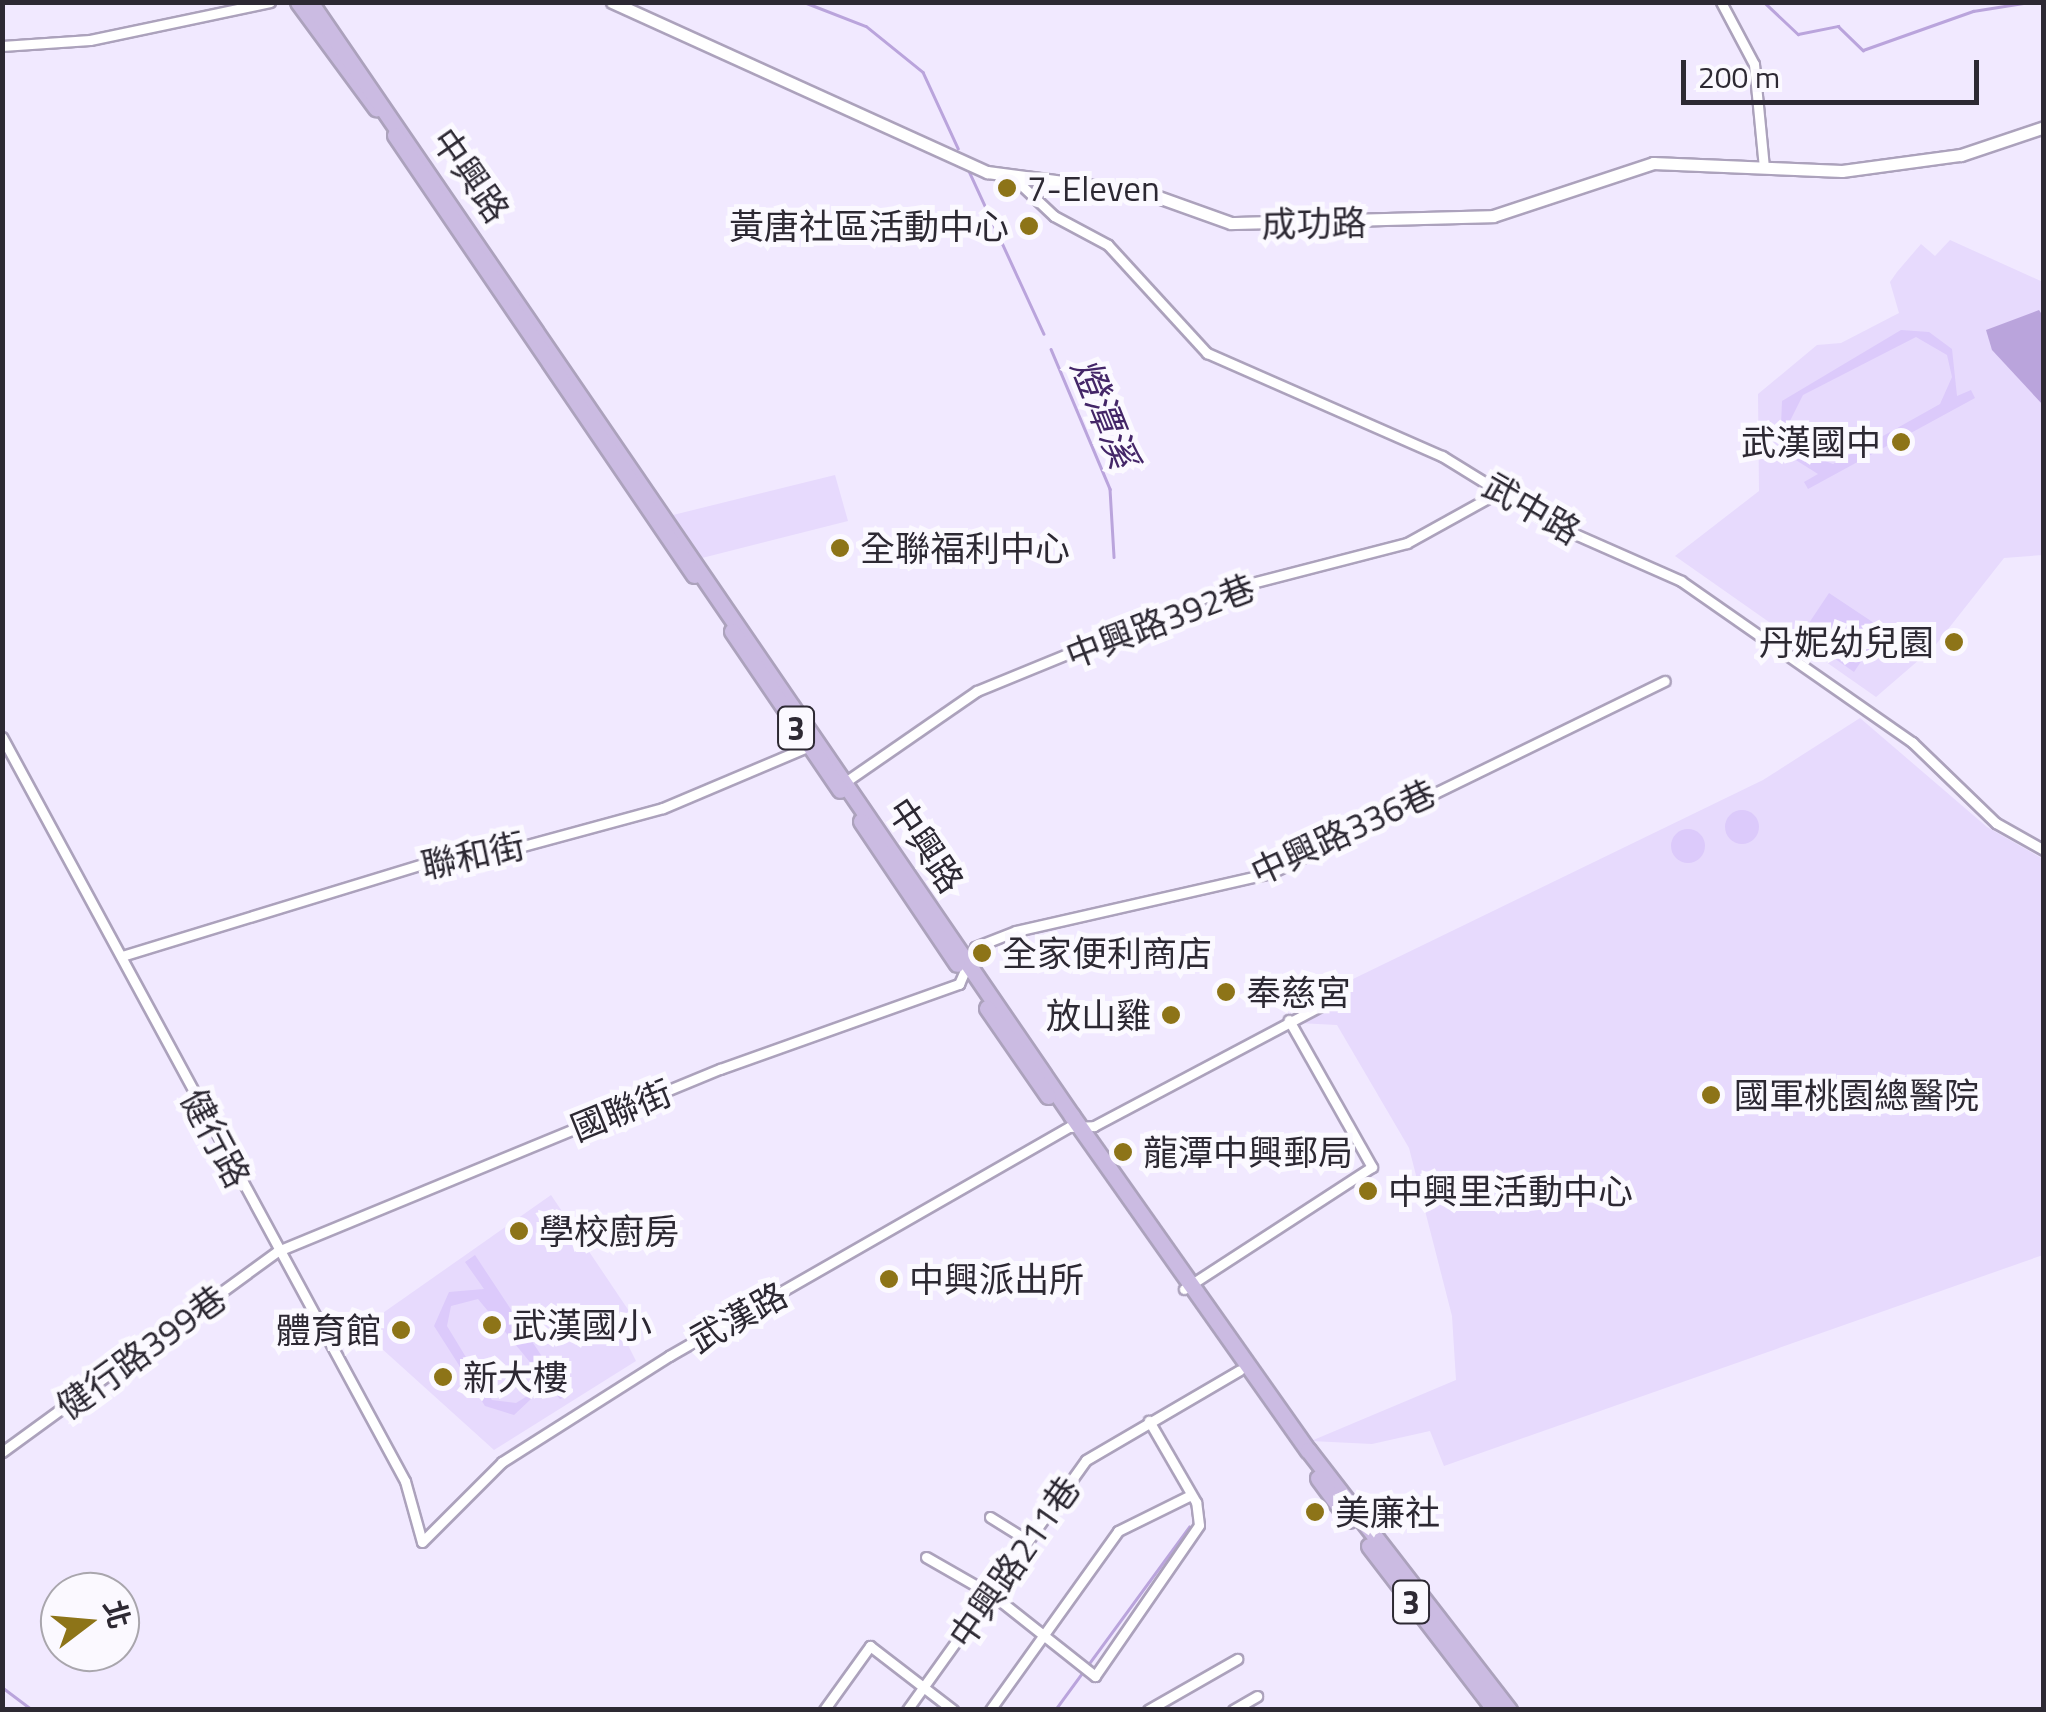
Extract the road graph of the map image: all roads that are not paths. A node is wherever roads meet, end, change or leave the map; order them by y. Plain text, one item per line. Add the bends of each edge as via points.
1 (270, 2) edge
2 (298, 2) edge
3 (310, 2) edge
4 (612, 2) edge
5 (1722, 3) edge
6 (2, 46) edge
7 (2044, 126) edge
8 (1764, 168) junction
9 (1017, 181) junction
10 (1500, 492) junction
11 (1665, 681) dead end
12 (2, 737) edge
13 (814, 744) junction
14 (842, 784) junction
15 (2044, 850) edge
16 (122, 956) junction
17 (967, 969) junction
18 (1321, 1006) dead end
19 (1289, 1020) junction
20 (1075, 1127) junction
21 (278, 1251) junction
22 (1188, 1286) junction
23 (1240, 1370) junction
24 (1149, 1421) junction
25 (2, 1452) edge
26 (1190, 1495) junction
27 (990, 1516) dead end
28 (1027, 1540) junction
29 (422, 1542) joint
30 (926, 1558) dead end
31 (994, 1596) junction
32 (1046, 1637) junction
33 (1237, 1659) dead end
34 (924, 1688) junction
35 (1256, 1696) dead end
36 (824, 1710) edge
37 (907, 1710) edge
38 (954, 1710) edge
39 (990, 1710) edge
40 (1148, 1710) edge
41 (1233, 1710) edge
42 (1495, 1710) edge
43 (1509, 1710) edge

1 - 6 street via 90,40
2 - 13 main road, 中興路 / 3
3 - 13 main road, 中興路 / 3
4 - 9 street, 成功路
5 - 8 street via 1754,64
7 - 8 street, 成功路 via 1961,156 1795,175
8 - 9 street, 成功路 via 1652,163 1493,216 1267,224 1232,223 1147,193
9 - 10 street, 武中路 via 1054,216 1108,244 1207,353 1442,456
10 - 14 street, 中興路392巷 via 1407,543 1222,591 976,691
10 - 15 street, 武中路 via 1716,603 1912,742 2013,837
11 - 17 street, 中興路336巷 via 1271,873 1016,931 975,947
12 - 16 street, 健行路
13 - 14 main road, 中興路 / 3
13 - 16 street, 聯和街 via 664,808 512,849 471,849
14 - 17 main road, 中興路 / 3
16 - 21 street, 健行路
17 - 20 main road, 中興路 / 3
17 - 21 street, 國聯街
18 - 19 street, 武漢路
19 - 20 street, 武漢路
19 - 22 street via 1372,1167
20 - 22 main road, 中興路 / 3
20 - 29 street, 武漢路 via 541,1437
21 - 25 street, 健行路399巷
21 - 29 street, 健行路 via 405,1481
22 - 23 main road, 中興路 / 3
22 - 43 main road, 中興路 / 3
23 - 24 street, 中興路211巷
23 - 42 main road, 中興路 / 3
24 - 26 street
24 - 28 street, 中興路211巷 via 1086,1460
26 - 32 street via 1118,1531
26 - 32 street via 1199,1525 1192,1546 1088,1671
27 - 28 street
28 - 31 street, 中興路211巷
30 - 31 street
31 - 32 street
31 - 34 street, 中興路211巷
32 - 39 street
33 - 40 street
34 - 36 street via 870,1646
34 - 37 street, 中興路211巷
34 - 38 street
35 - 41 street

